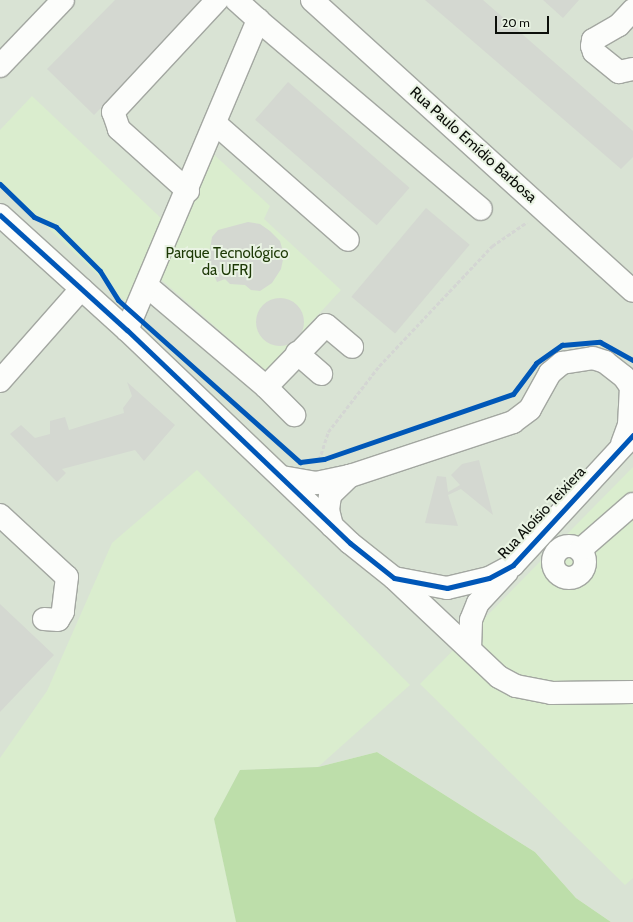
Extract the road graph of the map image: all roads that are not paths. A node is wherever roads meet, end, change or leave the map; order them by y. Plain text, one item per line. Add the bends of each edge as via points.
1 (63, 0) edge
2 (218, 0) edge
3 (236, 0) edge
4 (312, 0) edge
5 (258, 20) junction
6 (628, 23) edge
7 (0, 66) edge
8 (633, 69) edge
9 (217, 125) junction
10 (188, 191) junction
11 (481, 209) dead end
12 (0, 214) edge
13 (348, 240) dead end
14 (146, 286) junction
15 (81, 289) junction
16 (633, 291) edge
17 (127, 330) junction
18 (352, 347) dead end
19 (298, 353) junction
20 (321, 374) dead end
21 (0, 381) edge
22 (266, 387) junction
23 (632, 388) edge
24 (294, 415) dead end
25 (627, 439) edge
26 (350, 476) junction
27 (282, 477) junction
28 (633, 504) edge
29 (0, 515) edge
30 (332, 526) junction
31 (580, 550) dead end
32 (513, 565) junction
33 (394, 578) junction
34 (44, 619) dead end
35 (470, 649) junction
36 (633, 692) edge

1 - 7 street
2 - 10 street via 113,112 119,129
3 - 5 street
4 - 16 street, Rua Paulo Emídio Barbosa
5 - 9 street
5 - 11 street
6 - 8 street via 593,40 592,46 594,52 619,72
9 - 10 street
9 - 13 street
10 - 14 street
12 - 15 street, Rua Aloísio Teixiera
14 - 17 street
14 - 22 street
15 - 17 street, Rua Aloísio Teixiera
15 - 21 street
17 - 27 street, Rua Aloísio Teixiera
18 - 19 street via 326,325
19 - 20 street
19 - 22 street
22 - 24 street
23 - 25 street
23 - 26 street via 617,370 593,358 562,363 550,373 530,409 513,422
25 - 32 street, Rua Aloísio Teixiera
26 - 27 street via 316,484
26 - 30 street via 330,495 328,510
27 - 30 street, Rua Aloísio Teixiera
28 - 31 street
29 - 34 street via 67,577 63,612 58,620
30 - 33 street, Rua Aloísio Teixiera
32 - 33 street, Rua Aloísio Teixiera via 489,578 447,588
32 - 35 street via 478,603 471,620
33 - 35 street
35 - 36 street via 499,677 516,686 551,693

